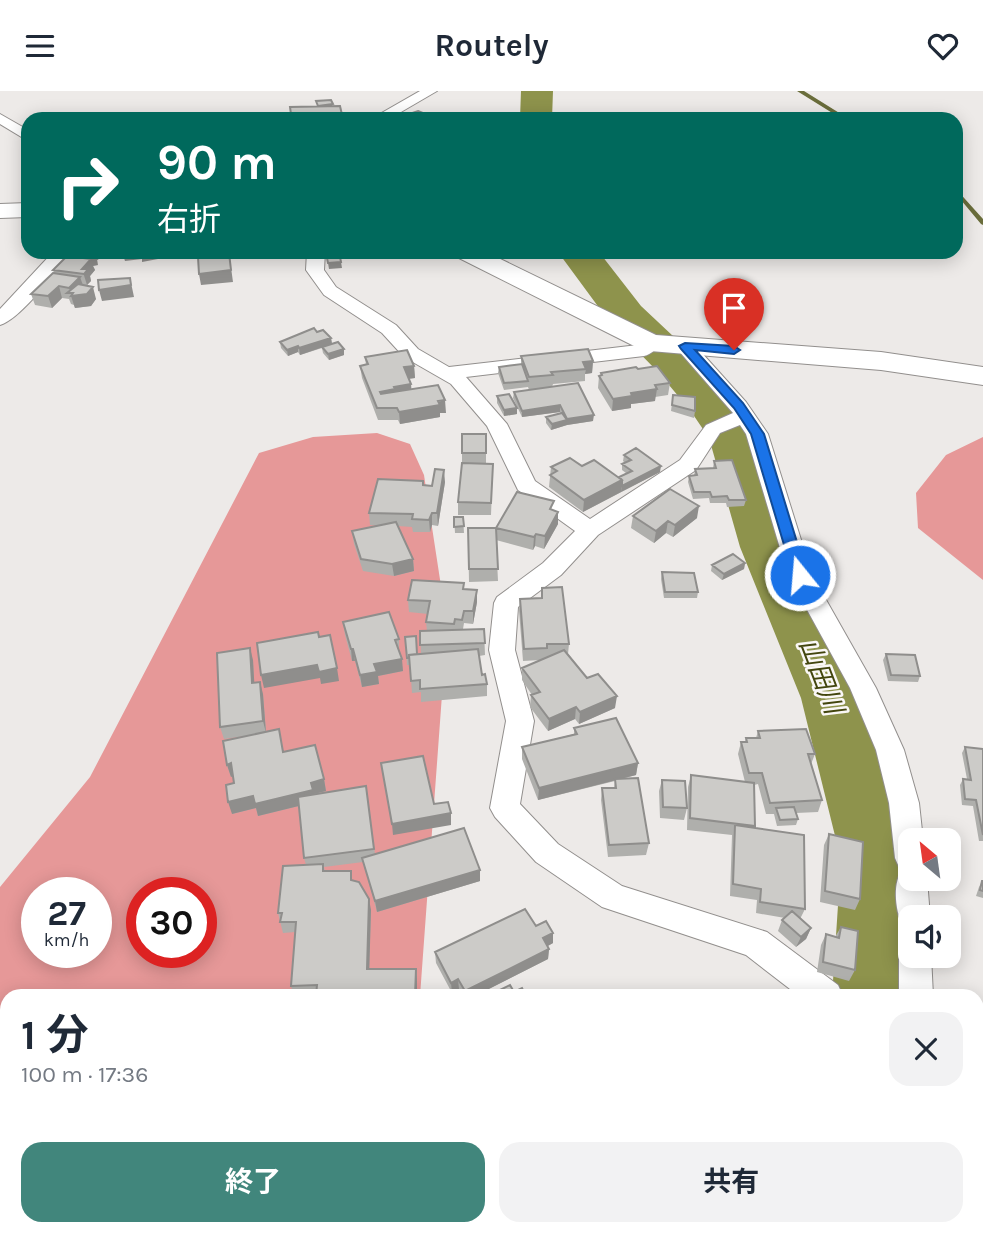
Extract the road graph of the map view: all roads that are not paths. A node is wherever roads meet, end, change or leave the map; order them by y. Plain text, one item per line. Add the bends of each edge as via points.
1 (430, 91) edge
2 (392, 112) edge
3 (0, 118) edge
4 (21, 132) edge
5 (21, 210) edge
6 (0, 211) edge
7 (56, 259) edge
8 (315, 259) edge
9 (480, 259) edge
10 (0, 319) edge
11 (650, 342) junction
12 (685, 346) junction
13 (446, 373) junction
14 (983, 376) edge
15 (745, 415) junction
16 (590, 530) junction
17 (907, 828) edge
18 (915, 968) edge
19 (817, 989) edge
20 (916, 989) edge

1 - 2 street
3 - 4 street
5 - 6 street
7 - 10 street
8 - 13 street via 314,270 330,291 389,329 411,353
9 - 11 street
11 - 12 street
11 - 13 street via 644,350
12 - 14 street via 881,362
12 - 15 street
13 - 16 street via 458,380 497,424 526,485
15 - 16 street via 713,429 688,465
15 - 17 street via 757,434 800,575 863,688 890,750
16 - 19 street via 552,569 506,603 502,650 520,721 505,808 547,853 613,897 756,943
18 - 20 street

